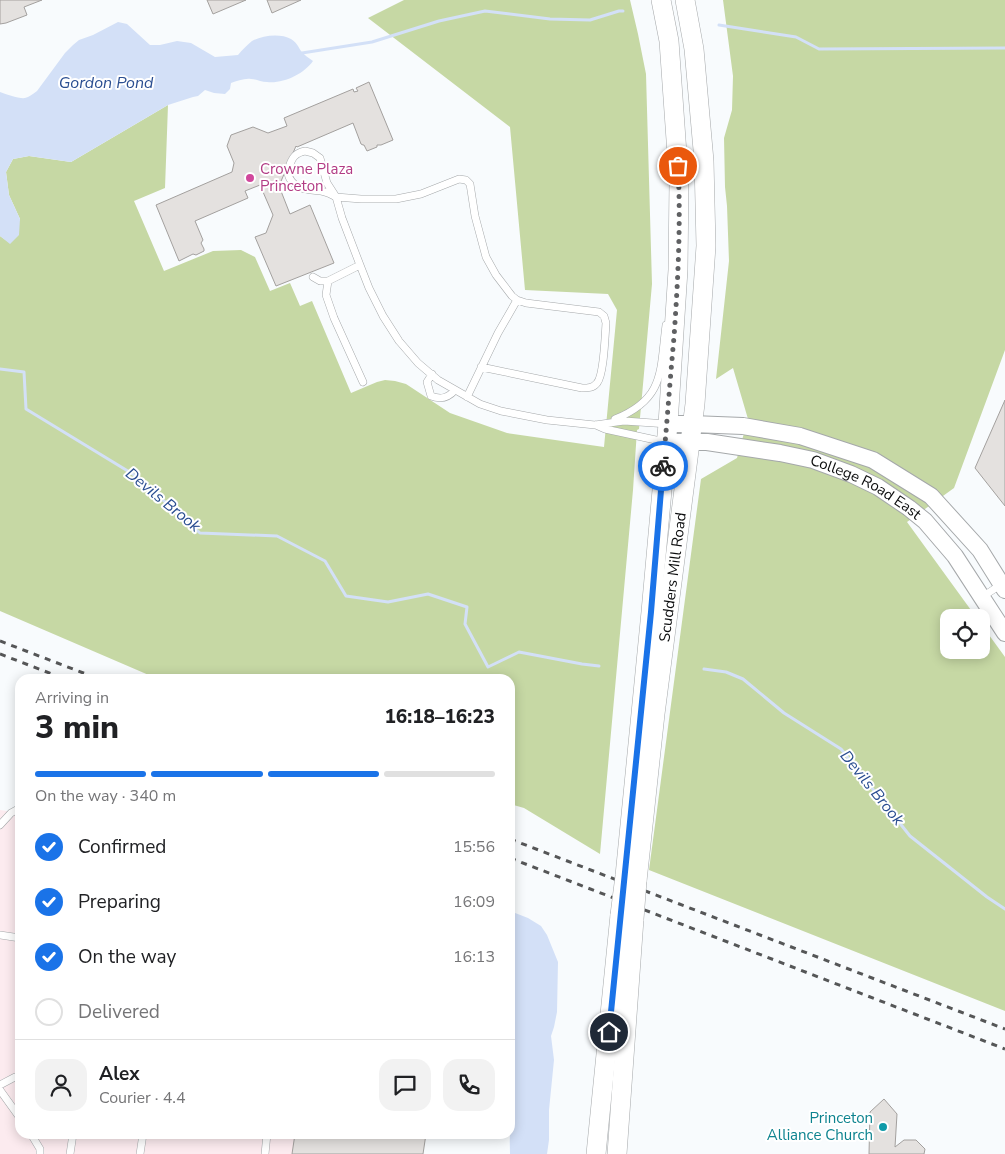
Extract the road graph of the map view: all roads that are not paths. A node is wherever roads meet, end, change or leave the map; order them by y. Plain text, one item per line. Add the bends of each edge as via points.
1 (661, 0) edge
2 (685, 0) edge
3 (336, 197) junction
4 (360, 265) junction
5 (678, 270) junction
6 (313, 277) dead end
7 (328, 281) junction
8 (517, 300) junction
9 (668, 303) dead end
10 (666, 322) dead end
11 (481, 367) junction
12 (432, 374) junction
13 (363, 382) dead end
14 (455, 390) junction
15 (467, 397) junction
16 (595, 425) junction
17 (666, 433) junction
18 (691, 433) junction
19 (1004, 586) edge
20 (981, 597) junction
21 (1005, 633) edge
22 (15, 811) edge
23 (0, 825) edge
24 (631, 878) junction
25 (627, 917) junction
26 (0, 935) edge
27 (15, 937) edge
28 (15, 1077) edge
29 (0, 1085) edge
30 (0, 1090) edge
31 (15, 1111) edge
32 (34, 1139) edge
33 (72, 1139) edge
34 (142, 1139) edge
35 (266, 1139) edge
36 (40, 1154) edge
37 (70, 1154) edge
38 (140, 1154) edge
39 (265, 1154) edge
40 (596, 1154) edge
41 (617, 1154) edge

1 - 5 main road, Scudders Mill Road via 669,41 679,182
2 - 18 main road, Scudders Mill Road via 694,49 706,194 706,246
3 - 3 lane via 320,158 305,151 292,158 288,170 293,184
3 - 4 lane
3 - 8 lane via 396,199 421,194 459,179 466,180 470,184 486,257
4 - 7 lane
4 - 12 lane via 383,316 399,341
5 - 9 lane via 671,283
5 - 17 main road, Scudders Mill Road
6 - 7 lane
7 - 13 lane via 326,295
8 - 11 lane
8 - 11 lane via 600,312 606,323 601,376 590,388 582,388
10 - 16 lane via 658,380 648,398 626,415
11 - 15 lane
12 - 14 lane
12 - 14 lane via 428,382 431,396 445,397
14 - 15 lane
15 - 16 lane via 500,411
16 - 17 lane
16 - 17 lane via 624,421
17 - 18 street, College Road East
17 - 24 main road, Scudders Mill Road
18 - 19 street, College Road East via 743,426 800,436 873,460 932,496 980,550
18 - 20 street, College Road East via 708,442 814,460 878,487 926,521 955,556
18 - 24 main road, Scudders Mill Road
19 - 20 lane
20 - 21 street, College Road East
22 - 23 lane
24 - 25 main road, Scudders Mill Road, bridge
25 - 40 main road, Scudders Mill Road
25 - 41 main road, Scudders Mill Road
26 - 27 lane
28 - 29 lane
30 - 31 lane
32 - 36 lane
33 - 37 lane
34 - 38 lane
35 - 39 lane

